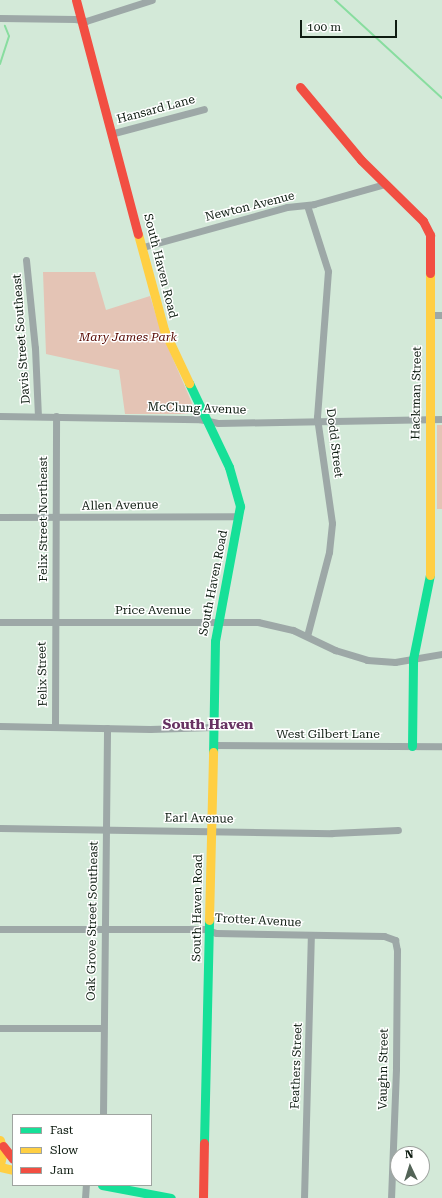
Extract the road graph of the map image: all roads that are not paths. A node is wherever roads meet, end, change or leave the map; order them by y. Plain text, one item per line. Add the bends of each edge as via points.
1 (76, 0) edge
2 (152, 0) edge
3 (0, 18) edge
4 (81, 20) junction
5 (300, 88) dead end
6 (204, 109) dead end
7 (114, 133) junction
8 (385, 184) junction
9 (307, 205) junction
10 (143, 247) junction
11 (26, 260) dead end
12 (430, 315) junction
13 (442, 315) edge
14 (0, 416) edge
15 (38, 416) junction
16 (56, 416) junction
17 (429, 419) junction
18 (442, 419) edge
19 (207, 420) junction
20 (317, 421) junction
21 (239, 516) junction
22 (0, 517) edge
23 (54, 517) junction
24 (0, 622) edge
25 (54, 622) junction
26 (216, 622) junction
27 (307, 636) junction
28 (442, 654) edge
29 (413, 659) junction
30 (55, 725) junction
31 (0, 726) edge
32 (213, 727) junction
33 (107, 728) junction
34 (213, 745) junction
35 (412, 746) junction
36 (442, 746) edge
37 (0, 828) edge
38 (105, 828) junction
39 (398, 830) dead end
40 (212, 831) junction
41 (0, 929) edge
42 (103, 929) junction
43 (210, 930) junction
44 (311, 934) junction
45 (395, 940) joint
46 (0, 1028) edge
47 (103, 1028) junction
48 (103, 1114) edge
49 (0, 1142) edge
50 (12, 1158) edge
51 (0, 1164) edge
52 (0, 1168) edge
53 (12, 1170) edge
54 (86, 1186) edge
55 (107, 1186) edge
56 (85, 1198) edge
57 (171, 1198) edge
58 (203, 1198) edge
59 (304, 1198) edge
60 (391, 1198) edge

1 - 4 street, South Haven Road
2 - 4 street via 86,21
3 - 4 street
4 - 7 street, South Haven Road
5 - 8 street, Hackman Street via 361,160
6 - 7 street, Hansard Lane
7 - 10 street, South Haven Road
8 - 9 street, Newton Avenue
8 - 12 street, Hackman Street via 427,227 430,235
9 - 10 street, Newton Avenue via 287,207
9 - 20 street, Dodd Street via 328,271 322,325
10 - 19 street, South Haven Road via 164,330
11 - 15 street, Davis Street Southeast via 35,348
12 - 13 street
12 - 17 street, Hackman Street
14 - 15 street, McClung Avenue
15 - 16 street, McClung Avenue
16 - 19 street, McClung Avenue
16 - 23 street, Felix Street Northeast
17 - 18 street, McClung Avenue
17 - 20 street, McClung Avenue
17 - 29 street, Hackman Street via 430,576
19 - 20 street, McClung Avenue via 218,423
19 - 21 street, South Haven Road via 235,484
20 - 27 street, Dodd Street via 332,523 329,552
21 - 23 street, Allen Avenue
21 - 26 street, South Haven Road
22 - 23 street, Allen Avenue
23 - 25 street, Felix Street Northeast
24 - 25 street, Price Avenue
25 - 26 street, Price Avenue
25 - 30 street, Felix Street
26 - 27 street, Price Avenue via 258,622
26 - 32 street, South Haven Road
27 - 29 street, Price Avenue via 335,650 357,657 379,661
28 - 29 street, Price Avenue
29 - 35 street, Hackman Street
30 - 31 street
30 - 33 street
32 - 33 street
32 - 34 street, South Haven Road
33 - 38 street, Oak Grove Street Southeast
34 - 35 street, West Gilbert Lane
34 - 40 street, South Haven Road
35 - 36 street, West Gilbert Lane
37 - 38 street, Earl Avenue
38 - 40 street, Earl Avenue
38 - 42 street, Oak Grove Street Southeast
39 - 40 street, Earl Avenue via 371,833
40 - 43 street, South Haven Road
41 - 42 street, Trotter Avenue
42 - 43 street, Trotter Avenue
42 - 47 street, Oak Grove Street Southeast
43 - 44 street, Trotter Avenue
43 - 58 street, South Haven Road
44 - 45 street, Trotter Avenue via 384,936
44 - 59 street, Feathers Street
45 - 60 street, Vaughn Street via 397,950
46 - 47 street
47 - 48 street, Oak Grove Street Southeast
49 - 50 street
49 - 51 street via 3,1152
52 - 53 street
54 - 56 street
55 - 57 street

